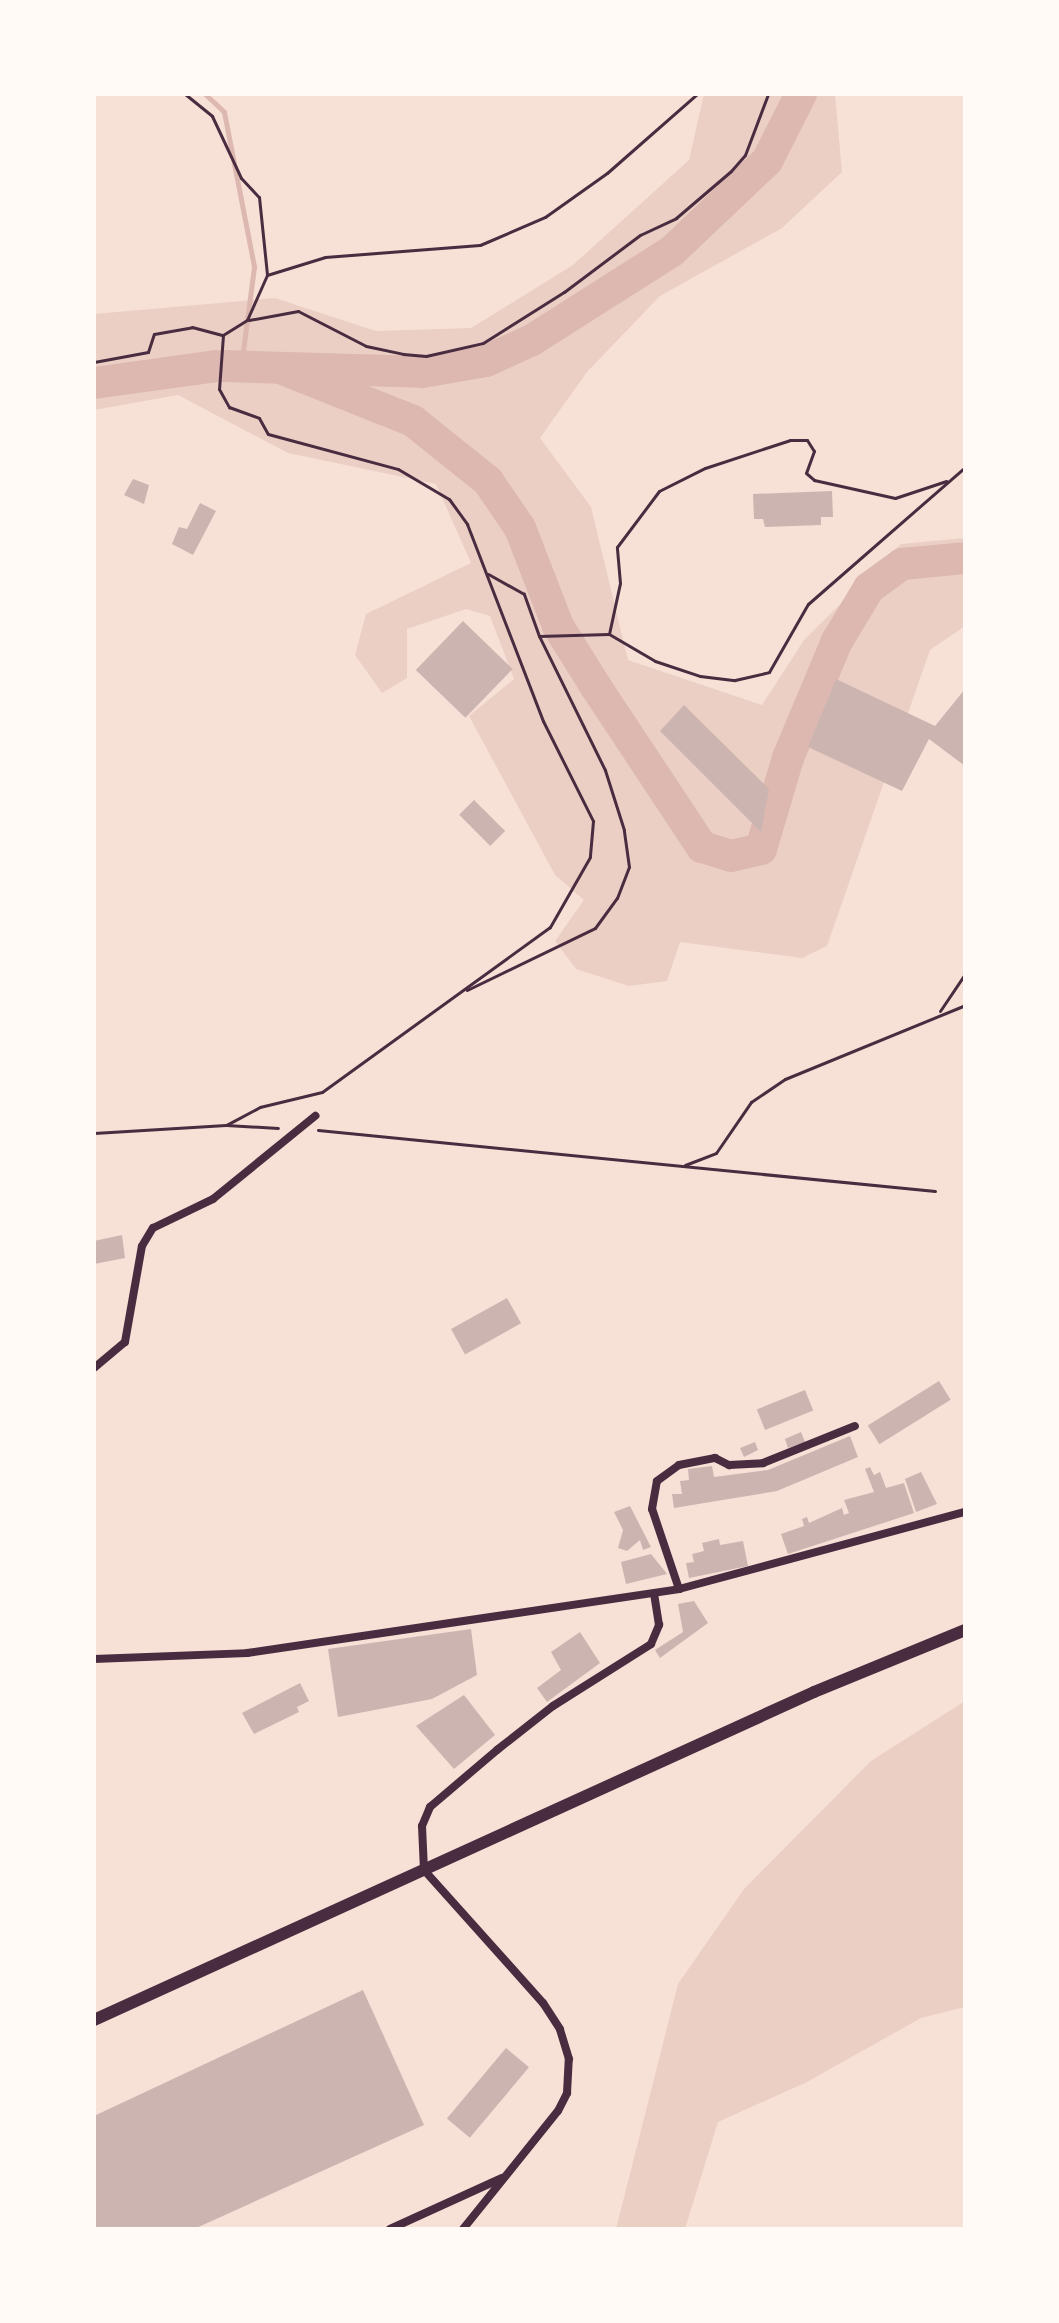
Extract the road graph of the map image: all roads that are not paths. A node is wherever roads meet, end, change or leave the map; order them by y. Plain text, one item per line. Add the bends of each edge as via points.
1 (315, 1116) dead end
2 (94, 1368) edge
3 (855, 1426) dead end
4 (965, 1512) edge
5 (679, 1589) junction
6 (654, 1593) junction
7 (965, 1630) edge
8 (94, 1659) edge
9 (424, 1870) junction
10 (94, 2020) edge
11 (505, 2177) junction
12 (390, 2229) edge
13 (463, 2229) edge

1 - 2 street via 213,1199 153,1228 139,1257 125,1342
3 - 5 street via 763,1463 729,1465 715,1458 679,1465 657,1481 652,1509
4 - 5 street
5 - 6 street
6 - 8 street via 247,1653
6 - 9 street via 659,1625 651,1644 553,1706 430,1807 419,1842
7 - 9 main road via 814,1692
9 - 10 main road
9 - 11 street via 543,2003 565,2044 567,2093
11 - 12 street
11 - 13 street

